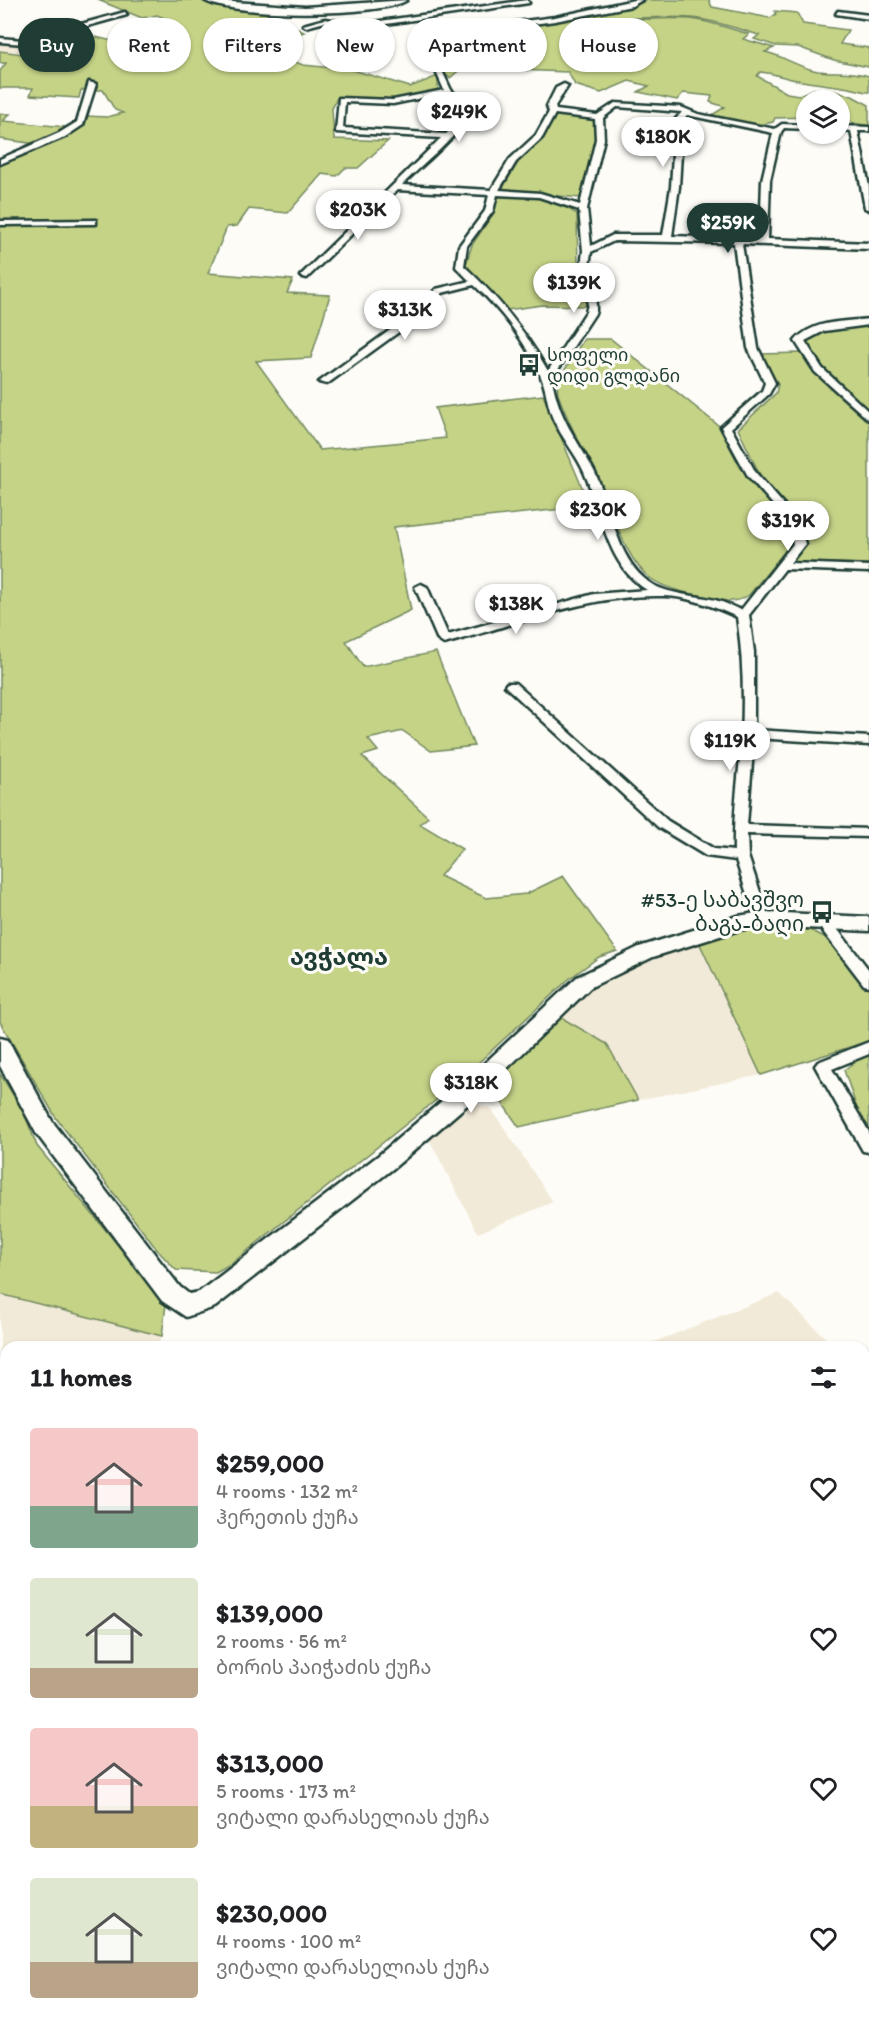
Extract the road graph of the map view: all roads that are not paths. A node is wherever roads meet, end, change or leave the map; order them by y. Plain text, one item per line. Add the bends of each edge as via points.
1 (208, 0) edge
2 (403, 0) edge
3 (639, 0) edge
4 (527, 2) dead end
5 (313, 9) junction
6 (838, 13) dead end
7 (125, 14) dead end
8 (869, 17) edge
9 (0, 40) edge
10 (92, 84) dead end
11 (564, 86) dead end
12 (448, 91) junction
13 (552, 112) junction
14 (685, 112) junction
15 (599, 117) junction
16 (796, 127) edge
17 (850, 128) edge
18 (854, 128) junction
19 (869, 129) edge
20 (777, 132) junction
21 (448, 136) junction
22 (0, 162) edge
23 (394, 187) junction
24 (494, 192) junction
25 (869, 208) edge
26 (583, 209) junction
27 (93, 222) dead end
28 (0, 223) edge
29 (667, 238) junction
30 (738, 242) junction
31 (764, 243) junction
32 (869, 246) edge
33 (587, 251) junction
34 (303, 276) dead end
35 (476, 282) junction
36 (869, 322) edge
37 (547, 379) junction
38 (324, 382) dead end
39 (869, 417) edge
40 (782, 566) junction
41 (869, 569) edge
42 (421, 587) dead end
43 (661, 592) junction
44 (743, 615) junction
45 (511, 686) dead end
46 (748, 734) junction
47 (869, 741) edge
48 (740, 829) junction
49 (869, 833) edge
50 (741, 856) junction
51 (762, 919) junction
52 (823, 921) junction
53 (869, 924) edge
54 (869, 981) edge
55 (0, 1046) edge
56 (869, 1048) edge
57 (869, 1146) edge

1 - 5 street via 236,6
2 - 5 street via 354,8
3 - 12 street via 447,37 434,60
4 - 5 street via 359,26 342,21 309,23
6 - 8 street
7 - 9 street via 23,42
10 - 22 street via 80,123
11 - 13 street via 551,106
12 - 21 street via 468,110
12 - 21 street via 393,102 342,100 339,130
13 - 15 street
13 - 24 street via 539,136 513,161
14 - 15 street via 620,103
14 - 20 street
14 - 29 street via 679,120
15 - 26 street via 600,139
16 - 20 street via 782,126
17 - 18 street
18 - 19 street
18 - 25 street
20 - 31 street via 766,180
21 - 23 street
23 - 24 street
23 - 34 street
24 - 26 street via 540,195
24 - 35 street via 489,211 463,246 460,267
26 - 33 street
27 - 28 street
29 - 30 street
29 - 33 street via 613,238
30 - 31 street
30 - 40 street via 753,348 770,383 766,392 726,427 752,474 794,522 799,544
31 - 32 street
33 - 37 street via 584,273 591,312
35 - 37 street via 521,333
35 - 38 street via 439,291 411,319
36 - 39 street via 813,331 800,341 818,370
37 - 43 street via 555,413 590,471 612,538 639,580
40 - 41 street
40 - 44 street
42 - 43 street via 444,640 594,597
43 - 44 street via 714,603
44 - 46 street via 748,652
45 - 50 street via 663,824 711,854
46 - 47 street
46 - 48 street
48 - 49 street
48 - 50 street
50 - 51 street
51 - 52 street
51 - 55 street via 685,937 617,964 584,982 480,1081 387,1161 206,1300 186,1306 171,1294 44,1127
52 - 53 street
52 - 54 street
56 - 57 street via 823,1066

